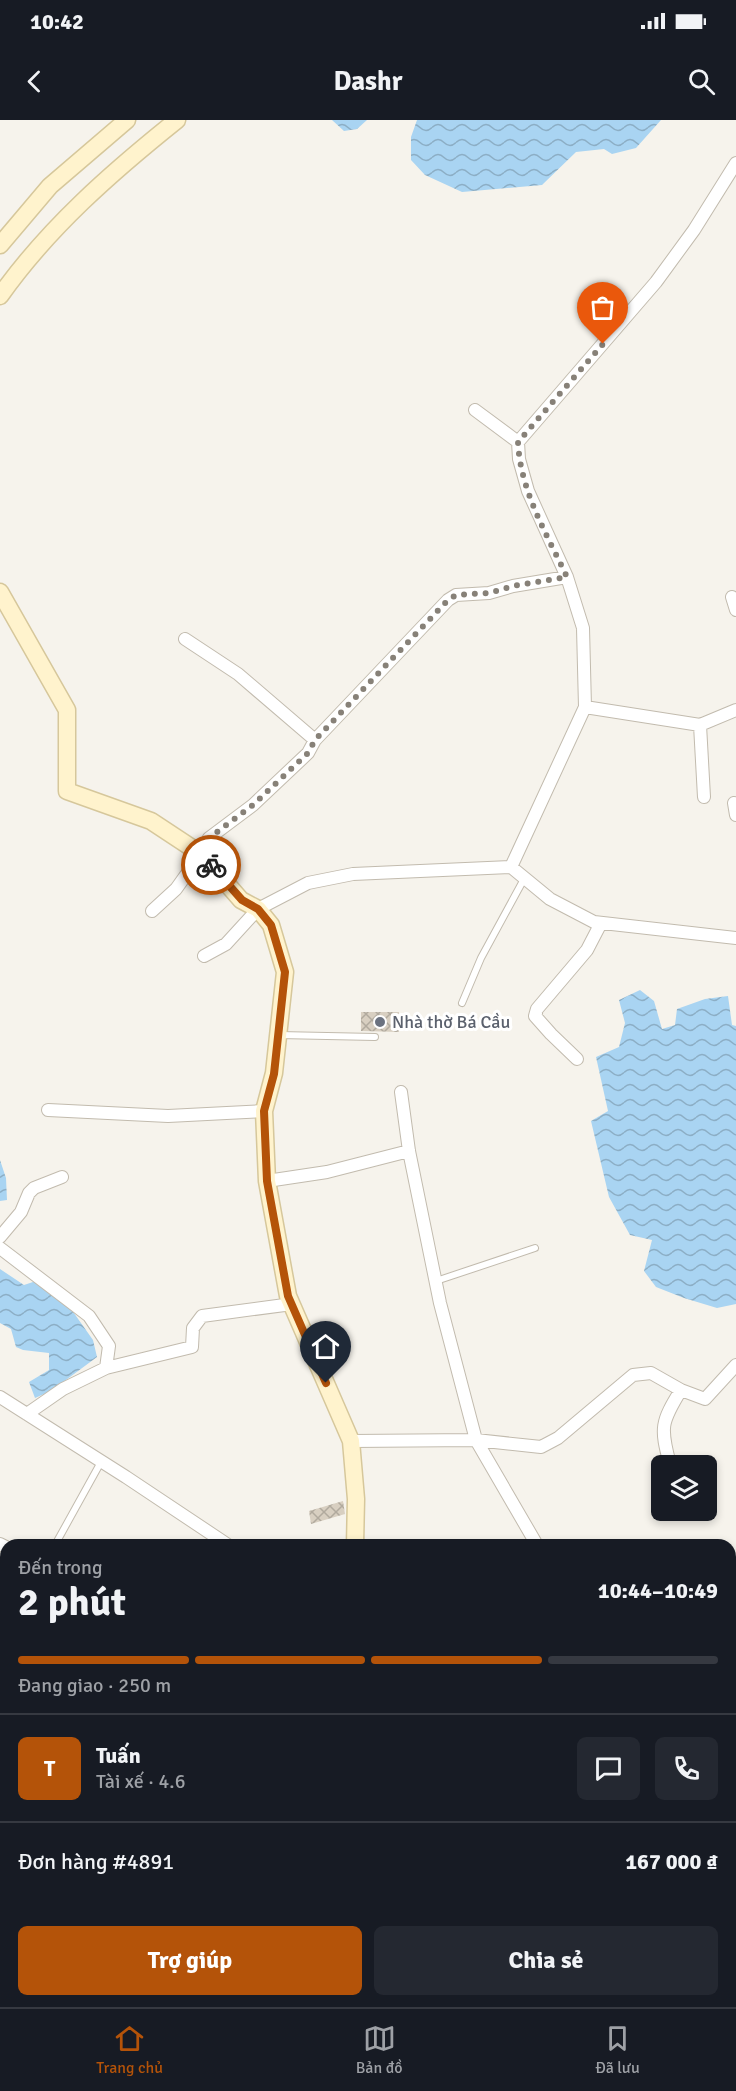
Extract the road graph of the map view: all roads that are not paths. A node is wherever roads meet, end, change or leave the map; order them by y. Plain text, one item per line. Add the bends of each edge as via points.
1 (127, 120) edge
2 (177, 120) edge
3 (736, 163) edge
4 (0, 245) edge
5 (0, 296) edge
6 (475, 410) dead end
7 (518, 442) junction
8 (567, 577) junction
9 (0, 592) edge
10 (732, 597) dead end
11 (736, 610) edge
12 (185, 639) dead end
13 (585, 707) junction
14 (736, 711) edge
15 (700, 725) junction
16 (315, 740) junction
17 (704, 797) dead end
18 (201, 854) junction
19 (511, 867) junction
20 (525, 878) junction
21 (258, 909) junction
22 (152, 911) dead end
23 (601, 923) junction
24 (736, 938) edge
25 (204, 956) dead end
26 (462, 1003) dead end
27 (278, 1035) junction
28 (375, 1037) dead end
29 (577, 1059) dead end
30 (401, 1092) dead end
31 (48, 1110) dead end
32 (264, 1111) junction
33 (409, 1151) junction
34 (62, 1177) dead end
35 (267, 1181) junction
36 (0, 1237) edge
37 (0, 1248) edge
38 (535, 1248) dead end
39 (436, 1281) junction
40 (292, 1304) junction
41 (736, 1365) edge
42 (106, 1368) junction
43 (681, 1390) junction
44 (0, 1397) edge
45 (27, 1414) junction
46 (476, 1440) junction
47 (351, 1442) junction
48 (667, 1455) edge
49 (101, 1461) junction
50 (58, 1539) edge
51 (219, 1539) edge
52 (355, 1539) edge
53 (534, 1539) edge

1 - 4 street via 50,186
2 - 5 street via 74,209
3 - 7 street via 656,282
6 - 7 street
7 - 8 street via 528,491
8 - 13 street via 583,628
8 - 16 street via 489,593 456,595 448,600
9 - 18 street via 67,710 68,791 152,822
10 - 11 street
12 - 16 street via 238,674
13 - 15 street
13 - 19 street
14 - 15 street
15 - 17 street
16 - 18 street via 308,753 253,805 209,838
18 - 21 street via 242,900
18 - 22 street via 176,889
19 - 20 street
19 - 21 street via 353,874 308,883
20 - 23 street via 550,899
20 - 26 lane via 481,958
21 - 25 street via 226,944
21 - 27 street via 271,925 285,972
23 - 24 street
23 - 29 street via 587,950 537,1009 536,1016
27 - 28 lane
27 - 32 street via 274,1074
30 - 33 street
31 - 32 street via 168,1116
32 - 35 street
33 - 35 street via 327,1172
33 - 39 street
34 - 36 street via 34,1188 21,1212
35 - 40 street
37 - 42 street via 89,1316 109,1346
38 - 39 lane
39 - 46 street
40 - 42 street via 202,1316 193,1328 192,1347
40 - 47 street
41 - 43 street via 705,1399
42 - 45 street via 63,1389
43 - 46 street via 651,1373 633,1375 558,1438 541,1446
43 - 48 street via 666,1415 663,1439
44 - 45 street
45 - 49 street
46 - 47 street
46 - 53 street
47 - 52 street
49 - 50 lane
49 - 51 street

